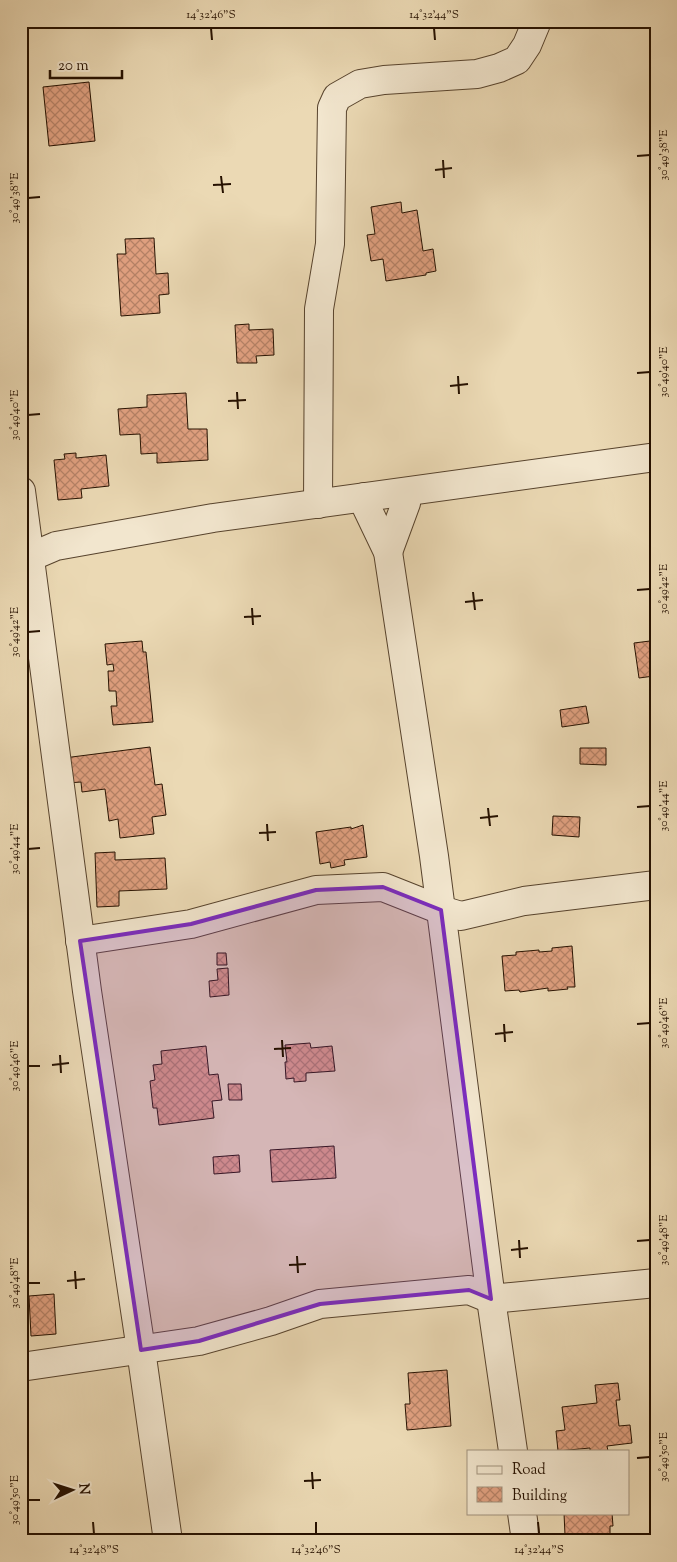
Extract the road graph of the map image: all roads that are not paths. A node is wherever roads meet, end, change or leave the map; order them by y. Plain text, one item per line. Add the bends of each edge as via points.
1 (537, 21) edge
2 (656, 457) edge
3 (21, 492) edge
4 (408, 492) junction
5 (364, 497) junction
6 (318, 504) junction
7 (388, 552) junction
8 (26, 559) edge
9 (656, 885) edge
10 (441, 910) junction
11 (80, 941) junction
12 (656, 1283) edge
13 (491, 1299) junction
14 (141, 1350) junction
15 (21, 1367) edge
16 (513, 1450) edge
17 (522, 1514) edge
18 (168, 1541) edge
19 (526, 1541) edge

1 - 6 street via 517,60 499,68 477,74 360,84 338,97 332,108 330,244 319,309
2 - 4 street
3 - 8 street
4 - 5 street
4 - 7 street
5 - 6 street
5 - 7 street
6 - 8 street via 212,518 56,546
7 - 10 street
8 - 11 street
9 - 10 street via 524,901 461,916
10 - 11 street via 383,887 316,890 191,924
10 - 13 street
11 - 14 street
12 - 13 street
13 - 14 street via 469,1290 320,1304 199,1341
13 - 16 street
14 - 15 street
14 - 18 street
17 - 19 street

